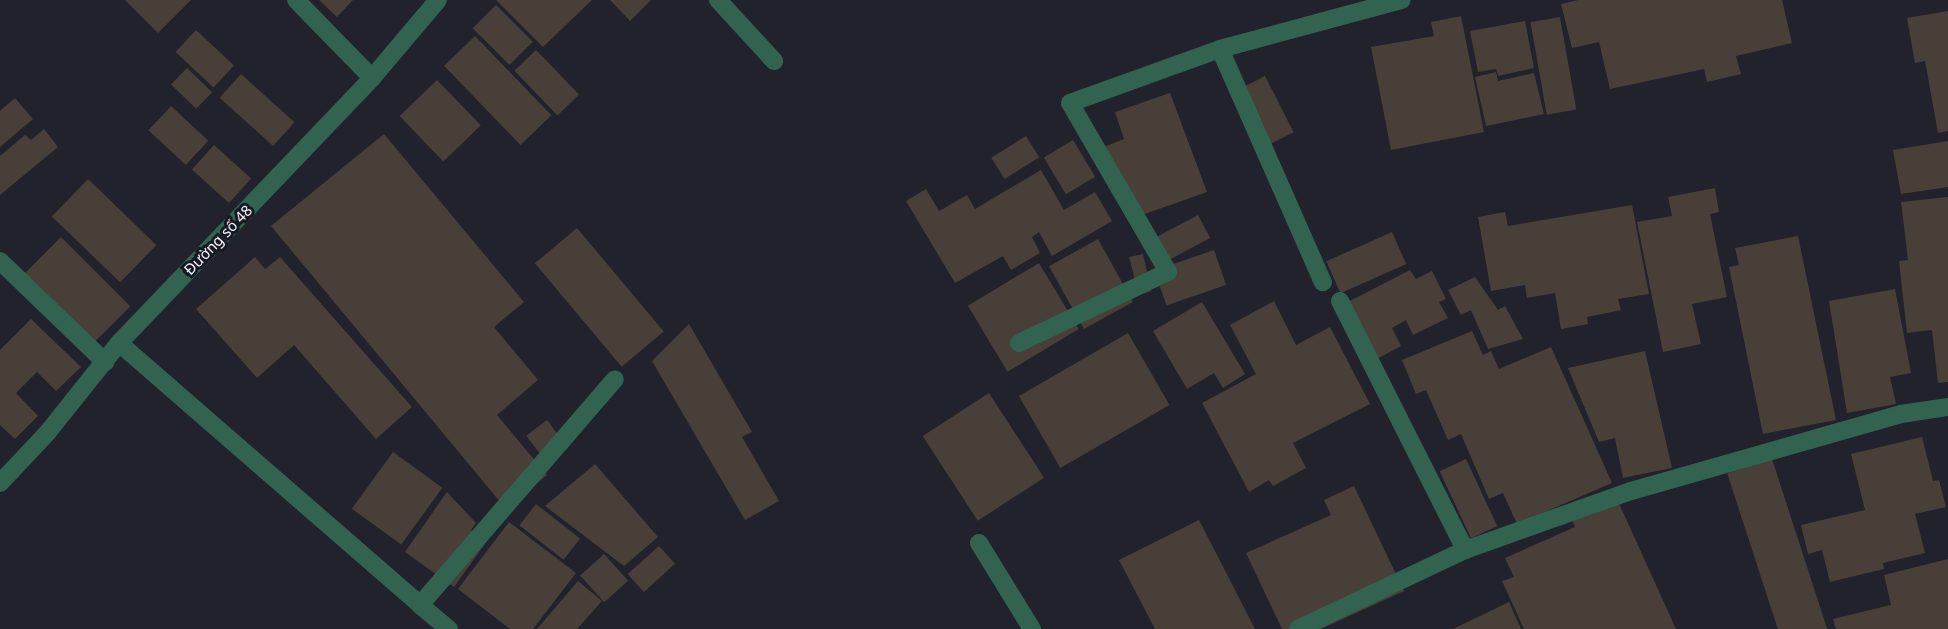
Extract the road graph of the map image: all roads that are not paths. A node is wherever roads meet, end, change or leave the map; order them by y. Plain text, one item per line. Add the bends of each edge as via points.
1 (297, 0) edge
2 (438, 0) edge
3 (718, 0) edge
4 (1402, 0) edge
5 (1220, 49) junction
6 (774, 61) dead end
7 (372, 78) junction
8 (0, 261) edge
9 (1323, 282) dead end
10 (1340, 301) dead end
11 (119, 343) junction
12 (1019, 343) dead end
13 (105, 362) junction
14 (615, 379) dead end
15 (1948, 407) edge
16 (0, 483) edge
17 (979, 543) dead end
18 (1466, 550) junction
19 (420, 604) junction
20 (449, 629) edge
21 (1032, 629) edge
22 (1298, 629) edge

1 - 7 street
2 - 7 street, Đường số 48
3 - 6 street
4 - 5 street
5 - 9 street
5 - 12 street via 1070,103 1168,272
7 - 11 street, Đường số 48
8 - 13 street
10 - 18 street
11 - 13 street, Đường số 48
11 - 19 street
13 - 16 street, Đường số 48
14 - 19 street
15 - 18 street via 1901,414 1631,491
17 - 21 street
18 - 22 street
19 - 20 street

